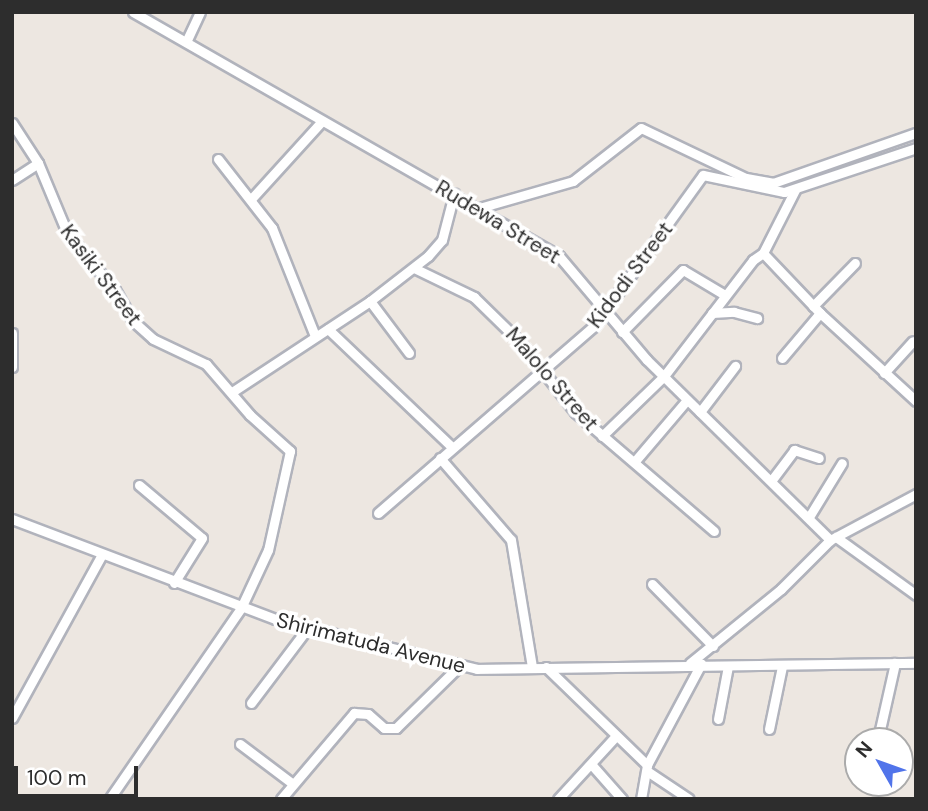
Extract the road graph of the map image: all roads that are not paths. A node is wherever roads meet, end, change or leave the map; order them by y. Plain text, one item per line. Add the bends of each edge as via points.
1 (133, 12) edge
2 (200, 12) edge
3 (186, 42) junction
4 (322, 121) junction
5 (12, 123) edge
6 (916, 133) edge
7 (916, 148) edge
8 (218, 159) dead end
9 (38, 163) junction
10 (12, 180) edge
11 (795, 190) junction
12 (454, 194) junction
13 (252, 198) junction
14 (479, 208) junction
15 (763, 253) junction
16 (855, 263) dead end
17 (414, 268) junction
18 (725, 295) junction
19 (370, 301) junction
20 (813, 306) junction
21 (712, 313) junction
22 (820, 313) junction
23 (604, 315) junction
24 (757, 318) dead end
25 (328, 329) junction
26 (622, 332) junction
27 (12, 333) edge
28 (315, 336) junction
29 (913, 341) dead end
30 (409, 353) dead end
31 (782, 358) dead end
32 (735, 366) dead end
33 (12, 367) edge
34 (544, 369) junction
35 (884, 373) junction
36 (664, 376) junction
37 (232, 392) junction
38 (687, 400) junction
39 (916, 401) edge
40 (700, 412) junction
41 (602, 436) junction
42 (452, 447) junction
43 (440, 458) junction
44 (819, 458) dead end
45 (635, 461) junction
46 (842, 463) dead end
47 (771, 481) junction
48 (139, 485) dead end
49 (916, 494) edge
50 (378, 513) dead end
51 (808, 517) junction
52 (12, 519) edge
53 (714, 531) dead end
54 (832, 538) junction
55 (102, 554) junction
56 (174, 583) junction
57 (652, 584) dead end
58 (916, 595) edge
59 (241, 608) junction
60 (307, 629) junction
61 (713, 646) junction
62 (895, 663) junction
63 (916, 663) edge
64 (689, 664) junction
65 (701, 664) junction
66 (460, 665) junction
67 (728, 666) junction
68 (782, 666) junction
69 (532, 667) junction
70 (546, 667) junction
71 (251, 703) dead end
72 (12, 718) edge
73 (718, 719) dead end
74 (881, 727) edge
75 (769, 729) dead end
76 (615, 737) junction
77 (240, 744) dead end
78 (591, 764) junction
79 (647, 768) junction
80 (293, 784) junction
81 (109, 799) edge
82 (281, 799) edge
83 (558, 799) edge
84 (622, 799) edge
85 (641, 799) edge
86 (689, 799) edge

1 - 3 street, Rudewa Street
2 - 3 street
3 - 4 street, Rudewa Street
4 - 12 street, Rudewa Street
4 - 13 street
5 - 9 street, Kasiki Street
6 - 14 street via 772,183 746,178 641,128 573,181
7 - 11 street, Kidodi Street
8 - 13 street
9 - 10 street
9 - 37 street, Kasiki Street via 68,235 110,284 132,320 153,339 197,357
11 - 15 street
11 - 23 street, Kidodi Street via 765,191 704,175
12 - 14 street, Rudewa Street
12 - 17 street via 442,240
13 - 28 street via 281,246
14 - 23 street, Rudewa Street via 566,262
15 - 18 street
15 - 20 street
16 - 20 street
17 - 19 street
17 - 34 street, Malolo Street via 474,298
18 - 21 street
18 - 26 street via 683,270
19 - 25 street
19 - 30 street
20 - 22 street
21 - 24 street
21 - 36 street
22 - 31 street
22 - 35 street
23 - 26 street, Rudewa Street
23 - 34 street, Kidodi Street
25 - 28 street
25 - 42 street
26 - 36 street, Rudewa Street
27 - 33 street
28 - 37 street
29 - 35 street
32 - 40 street
34 - 41 street, Malolo Street via 575,412
34 - 42 street, Kidodi Street
35 - 39 street
36 - 38 street, Rudewa Street
36 - 41 street
37 - 59 street, Kasiki Street via 290,451 268,550
38 - 40 street, Rudewa Street
38 - 45 street
40 - 47 street, Rudewa Street
41 - 45 street, Malolo Street
42 - 43 street, Kidodi Street
43 - 50 street, Kidodi Street
43 - 69 street via 511,540
44 - 47 street via 794,450
45 - 53 street, Malolo Street
46 - 51 street
47 - 51 street, Rudewa Street
48 - 56 street via 202,538
49 - 54 street
51 - 54 street, Rudewa Street
52 - 55 street, Shirimatuda Avenue
54 - 58 street, Rudewa Street
54 - 61 street
55 - 56 street, Shirimatuda Avenue
55 - 72 street
56 - 59 street, Shirimatuda Avenue
57 - 61 street
59 - 60 street, Shirimatuda Avenue
59 - 81 street
60 - 66 street, Shirimatuda Avenue
60 - 71 street
61 - 64 street
62 - 63 street, Shirimatuda Avenue
62 - 68 street, Shirimatuda Avenue
62 - 74 street
64 - 65 street, Shirimatuda Avenue
64 - 70 street, Shirimatuda Avenue
65 - 67 street, Shirimatuda Avenue
65 - 79 street
66 - 69 street, Shirimatuda Avenue via 477,669
66 - 80 street via 396,728 384,727 368,714 354,713
67 - 68 street, Shirimatuda Avenue
67 - 73 street
68 - 75 street
69 - 70 street, Shirimatuda Avenue
70 - 76 street
76 - 78 street
76 - 79 street
77 - 80 street
78 - 83 street
78 - 84 street
79 - 85 street
79 - 86 street
80 - 82 street

